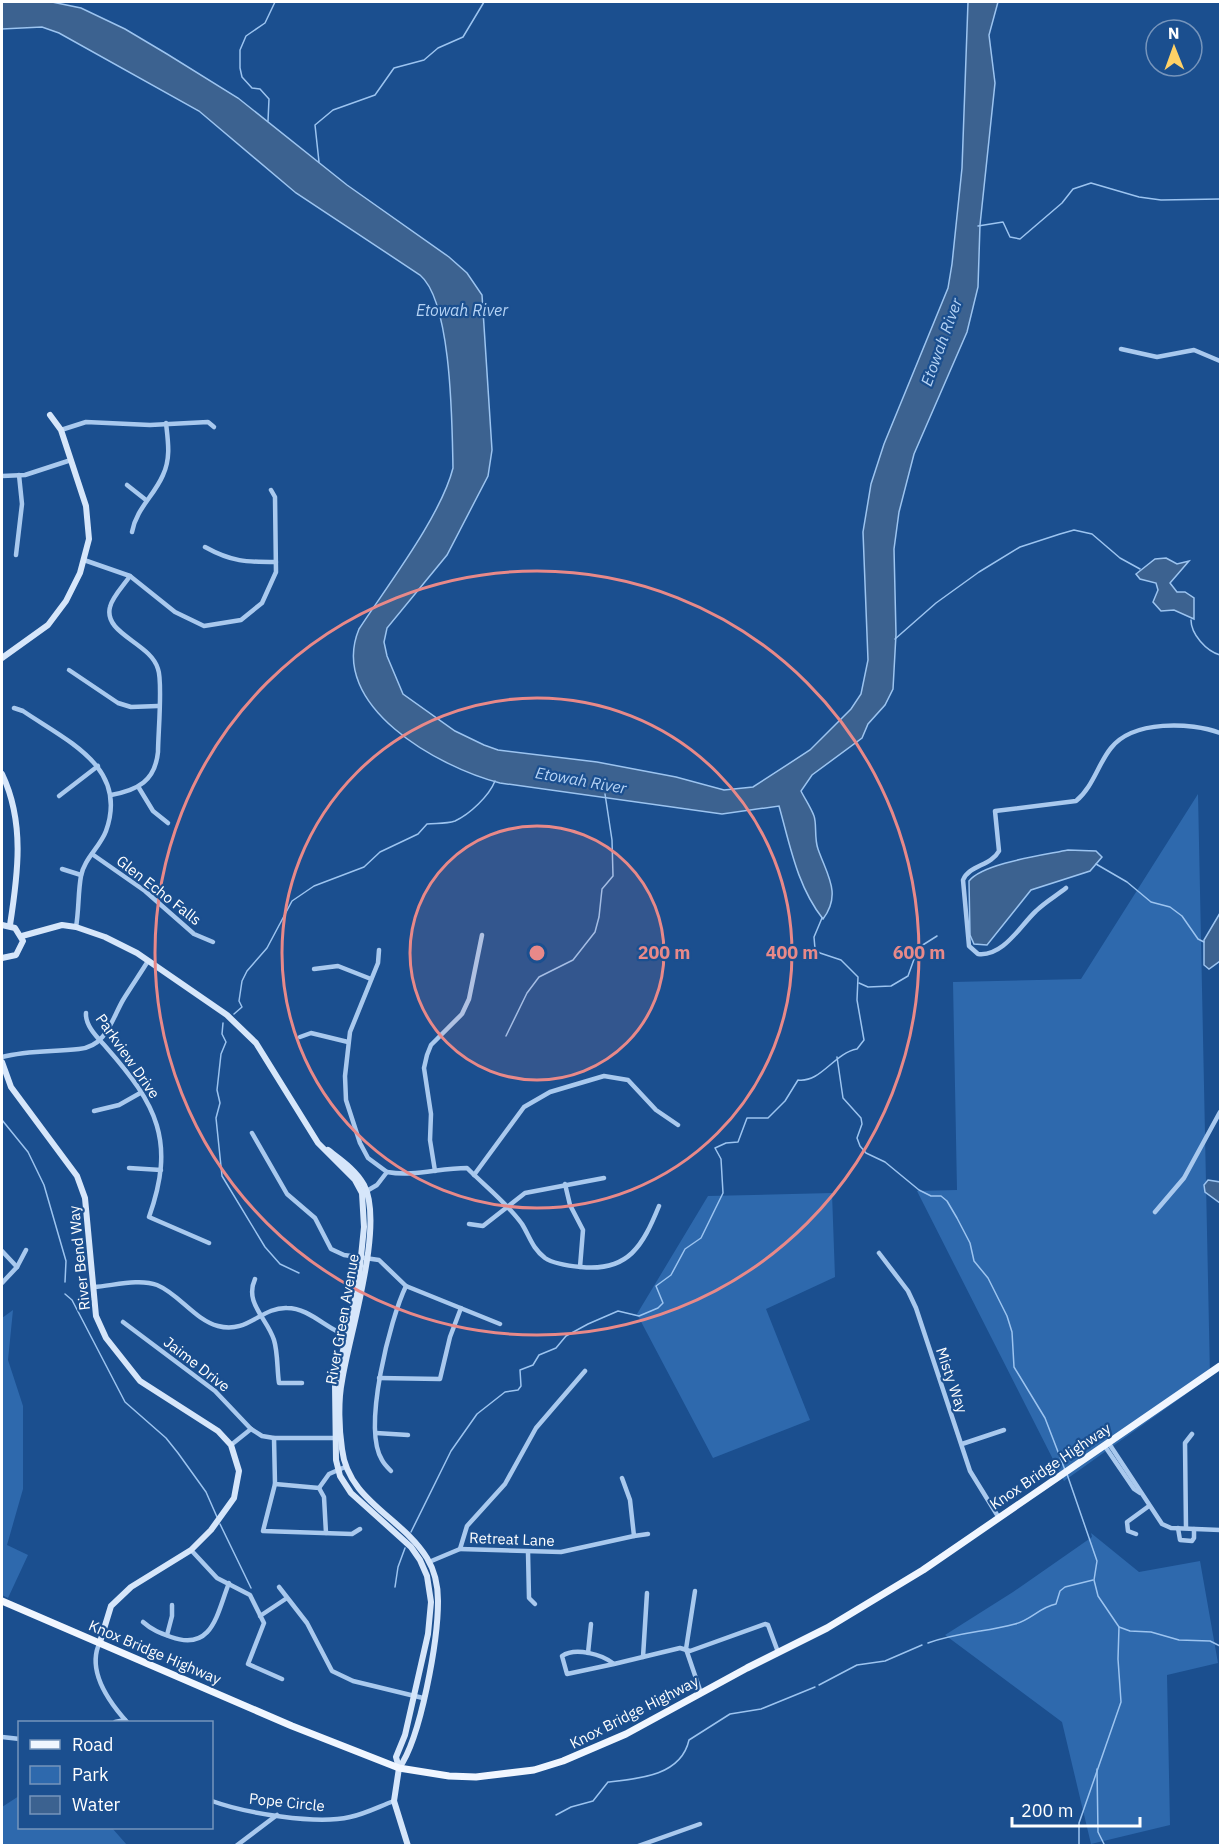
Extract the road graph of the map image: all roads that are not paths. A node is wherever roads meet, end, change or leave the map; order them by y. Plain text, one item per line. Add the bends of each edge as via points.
1 (1121, 349) dead end
2 (1221, 361) edge
3 (50, 415) dead end
4 (166, 423) junction
5 (214, 427) dead end
6 (60, 430) junction
7 (71, 460) junction
8 (19, 475) junction
9 (2, 476) edge
10 (127, 485) dead end
11 (271, 490) dead end
12 (146, 500) junction
13 (132, 532) dead end
14 (205, 547) dead end
15 (16, 555) dead end
16 (84, 560) junction
17 (276, 562) junction
18 (130, 576) junction
19 (2, 658) edge
20 (69, 670) dead end
21 (158, 706) junction
22 (14, 708) dead end
23 (1221, 733) edge
24 (98, 766) junction
25 (2, 774) edge
26 (139, 788) junction
27 (111, 795) junction
28 (59, 796) dead end
29 (168, 823) dead end
30 (92, 854) junction
31 (63, 869) dead end
32 (81, 875) junction
33 (1066, 888) dead end
34 (2, 925) edge
35 (10, 925) junction
36 (76, 927) junction
37 (482, 934) dead end
38 (22, 936) junction
39 (213, 942) dead end
40 (379, 950) dead end
41 (2, 958) edge
42 (148, 961) junction
43 (314, 969) dead end
44 (371, 979) junction
45 (86, 1013) dead end
46 (300, 1037) dead end
47 (100, 1040) junction
48 (348, 1042) junction
49 (2, 1057) edge
50 (2, 1062) edge
51 (142, 1092) junction
52 (94, 1111) dead end
53 (1221, 1112) edge
54 (678, 1125) dead end
55 (252, 1133) dead end
56 (129, 1168) dead end
57 (161, 1170) junction
58 (435, 1171) junction
59 (387, 1172) junction
60 (474, 1175) junction
61 (604, 1178) dead end
62 (565, 1184) junction
63 (364, 1192) junction
64 (659, 1206) dead end
65 (508, 1208) junction
66 (1155, 1212) dead end
67 (470, 1224) dead end
68 (209, 1243) dead end
69 (26, 1250) dead end
70 (2, 1251) edge
71 (879, 1253) dead end
72 (363, 1258) junction
73 (17, 1267) junction
74 (580, 1267) junction
75 (255, 1279) dead end
76 (2, 1283) edge
77 (406, 1286) junction
78 (94, 1287) junction
79 (461, 1308) junction
80 (262, 1317) junction
81 (123, 1322) dead end
82 (500, 1324) dead end
83 (349, 1336) junction
84 (1221, 1366) edge
85 (585, 1371) dead end
86 (379, 1378) junction
87 (302, 1383) dead end
88 (251, 1429) junction
89 (1004, 1430) dead end
90 (376, 1433) junction
91 (1192, 1434) dead end
92 (408, 1435) dead end
93 (274, 1438) junction
94 (336, 1438) junction
95 (231, 1444) junction
96 (962, 1444) junction
97 (1106, 1444) junction
98 (342, 1468) junction
99 (391, 1471) dead end
100 (622, 1478) dead end
101 (276, 1484) junction
102 (319, 1488) junction
103 (1149, 1506) junction
104 (999, 1518) junction
105 (1178, 1528) junction
106 (1186, 1528) junction
107 (1194, 1528) junction
108 (360, 1529) dead end
109 (1221, 1530) edge
110 (326, 1533) junction
111 (648, 1534) dead end
112 (1136, 1534) dead end
113 (634, 1536) junction
114 (460, 1549) junction
115 (190, 1550) junction
116 (528, 1552) junction
117 (429, 1562) junction
118 (229, 1583) junction
119 (279, 1587) dead end
120 (695, 1591) dead end
121 (647, 1593) dead end
122 (287, 1598) junction
123 (2, 1601) edge
124 (535, 1604) dead end
125 (172, 1605) dead end
126 (260, 1616) junction
127 (143, 1622) dead end
128 (591, 1624) dead end
129 (166, 1635) junction
130 (100, 1642) junction
131 (686, 1649) junction
132 (778, 1652) junction
133 (588, 1653) junction
134 (643, 1657) junction
135 (614, 1664) junction
136 (282, 1679) dead end
137 (701, 1694) junction
138 (415, 1696) junction
139 (423, 1698) junction
140 (126, 1721) edge
141 (2, 1737) edge
142 (18, 1739) edge
143 (399, 1768) junction
144 (213, 1801) edge
145 (394, 1801) junction
146 (277, 1815) junction
147 (700, 1824) dead end
148 (236, 1845) edge
149 (408, 1845) edge
150 (638, 1845) edge

1 - 2 street via 1157,357 1194,350
3 - 6 street
4 - 5 street via 208,422
4 - 6 street via 86,422
4 - 12 street via 169,451 163,475
6 - 7 street
7 - 8 street
7 - 16 street via 86,506 88,539
8 - 9 street
8 - 15 street via 22,504
10 - 12 street
11 - 17 street via 275,497
12 - 13 street via 134,518
14 - 17 street via 238,562
16 - 18 street
16 - 19 street via 66,601 48,625
17 - 18 street via 276,572 262,603 241,620 216,626 189,621
18 - 21 street via 110,606 110,617 114,628 150,654 159,670
20 - 21 street via 118,704
21 - 26 street via 156,765
22 - 24 street
23 - 33 street via 1198,727 1152,726 1112,746 1076,801 995,812 999,851 987,863 968,872 963,880 967,938 972,950 983,954 995,951 1037,909
24 - 27 street
24 - 28 street
25 - 35 street via 18,821
26 - 27 street
26 - 29 street via 153,811
27 - 30 street via 112,810 105,834
30 - 32 street
30 - 39 street, Glen Echo Falls via 145,891 194,934
31 - 32 street
32 - 36 street
34 - 35 street
35 - 38 street
36 - 38 street via 62,925
36 - 42 street via 105,937
37 - 58 street via 469,999 462,1014 431,1045 424,1068 432,1114 430,1140
38 - 41 street via 22,946 16,955
40 - 44 street
42 - 47 street
42 - 63 street via 227,1015 256,1042 318,1143 355,1172
43 - 44 street via 338,966
44 - 48 street via 356,1011
45 - 47 street, Parkview Drive
46 - 48 street via 311,1033
47 - 49 street via 82,1049 25,1051
47 - 51 street, Parkview Drive
48 - 59 street via 346,1100 368,1158
50 - 78 street, River Bend Way via 10,1087 77,1176 85,1198
51 - 52 street via 119,1105
51 - 57 street, Parkview Drive via 159,1126
53 - 66 street via 1184,1178
54 - 60 street via 656,1110 628,1080 604,1076 550,1092 524,1107
55 - 72 street via 287,1194 315,1218 331,1249
56 - 57 street
57 - 68 street, Parkview Drive via 149,1217
58 - 59 street via 406,1175
58 - 60 street via 466,1168
59 - 63 street via 377,1185
60 - 65 street
61 - 62 street
62 - 65 street via 525,1193
62 - 74 street via 583,1230
63 - 72 street, River Green Avenue via 370,1214
64 - 74 street via 647,1234 632,1254 618,1264 598,1269
65 - 67 street via 483,1226
65 - 74 street via 523,1226 530,1244 547,1259
69 - 73 street
70 - 73 street
71 - 96 street, Misty Way via 916,1308
72 - 77 street via 379,1260
72 - 83 street, River Green Avenue via 363,1286
73 - 76 street
75 - 80 street via 250,1289 252,1300
77 - 79 street
77 - 86 street
78 - 80 street via 144,1283 158,1286 215,1325 227,1328 243,1327
78 - 95 street, River Bend Way via 96,1316 106,1338 134,1375 218,1431
79 - 82 street
79 - 86 street via 440,1379
80 - 83 street via 286,1308 303,1311
80 - 87 street via 274,1340 279,1383
81 - 88 street, Jaime Drive via 215,1390
83 - 94 street, River Green Avenue via 335,1385
83 - 98 street, River Green Avenue via 341,1385
84 - 97 main road, Knox Bridge Highway
85 - 114 street via 536,1428 505,1484 467,1526
86 - 90 street
88 - 93 street, Jaime Drive
88 - 95 street
89 - 96 street
90 - 92 street
90 - 99 street via 381,1459
91 - 106 street via 1185,1443
93 - 94 street, Jaime Drive
93 - 101 street
94 - 98 street, River Green Avenue
95 - 115 street via 239,1471 234,1498 211,1530
96 - 104 street, Misty Way via 970,1471
97 - 103 street
97 - 104 main road, Knox Bridge Highway
98 - 102 street via 329,1474
98 - 117 street, River Green Avenue via 356,1488 415,1543
98 - 138 street, River Green Avenue via 351,1493 411,1547 427,1576 431,1602 428,1635
100 - 113 street via 630,1500
101 - 102 street
101 - 110 street via 263,1531
102 - 110 street via 326,1509
103 - 105 street via 1162,1524
103 - 112 street via 1127,1522 1128,1531
104 - 132 main road, Knox Bridge Highway via 912,1577
105 - 106 street
105 - 107 street via 1184,1542 1192,1541
106 - 107 street
107 - 109 street
108 - 110 street via 352,1534
111 - 113 street, Retreat Lane
113 - 116 street, Retreat Lane via 561,1552
114 - 116 street, Retreat Lane
114 - 117 street
115 - 118 street via 202,1566
115 - 130 street via 131,1587 111,1606
116 - 124 street via 529,1598
117 - 139 street, River Green Avenue via 435,1576 437,1619
118 - 126 street via 250,1595
118 - 129 street via 210,1630 203,1637 184,1642
119 - 122 street
120 - 131 street
121 - 134 street
122 - 126 street
122 - 138 street via 308,1623 332,1671 353,1681
123 - 130 main road, Knox Bridge Highway
125 - 129 street
126 - 136 street via 263,1632 248,1664
127 - 129 street
128 - 133 street
130 - 140 street via 95,1654 97,1677
130 - 143 main road, Knox Bridge Highway
131 - 132 street via 690,1651 765,1623
131 - 134 street
131 - 137 street
132 - 137 main road, Knox Bridge Highway
133 - 135 street
133 - 135 street via 562,1654 567,1674
134 - 135 street
137 - 143 main road, Knox Bridge Highway via 611,1741 534,1770 476,1777
138 - 139 street
138 - 143 street, River Green Avenue via 396,1757
139 - 143 street, River Green Avenue via 414,1736
141 - 142 street
143 - 145 street
144 - 146 street, Pope Circle
145 - 146 street, Pope Circle via 339,1819
145 - 149 street
146 - 148 street
147 - 150 street

